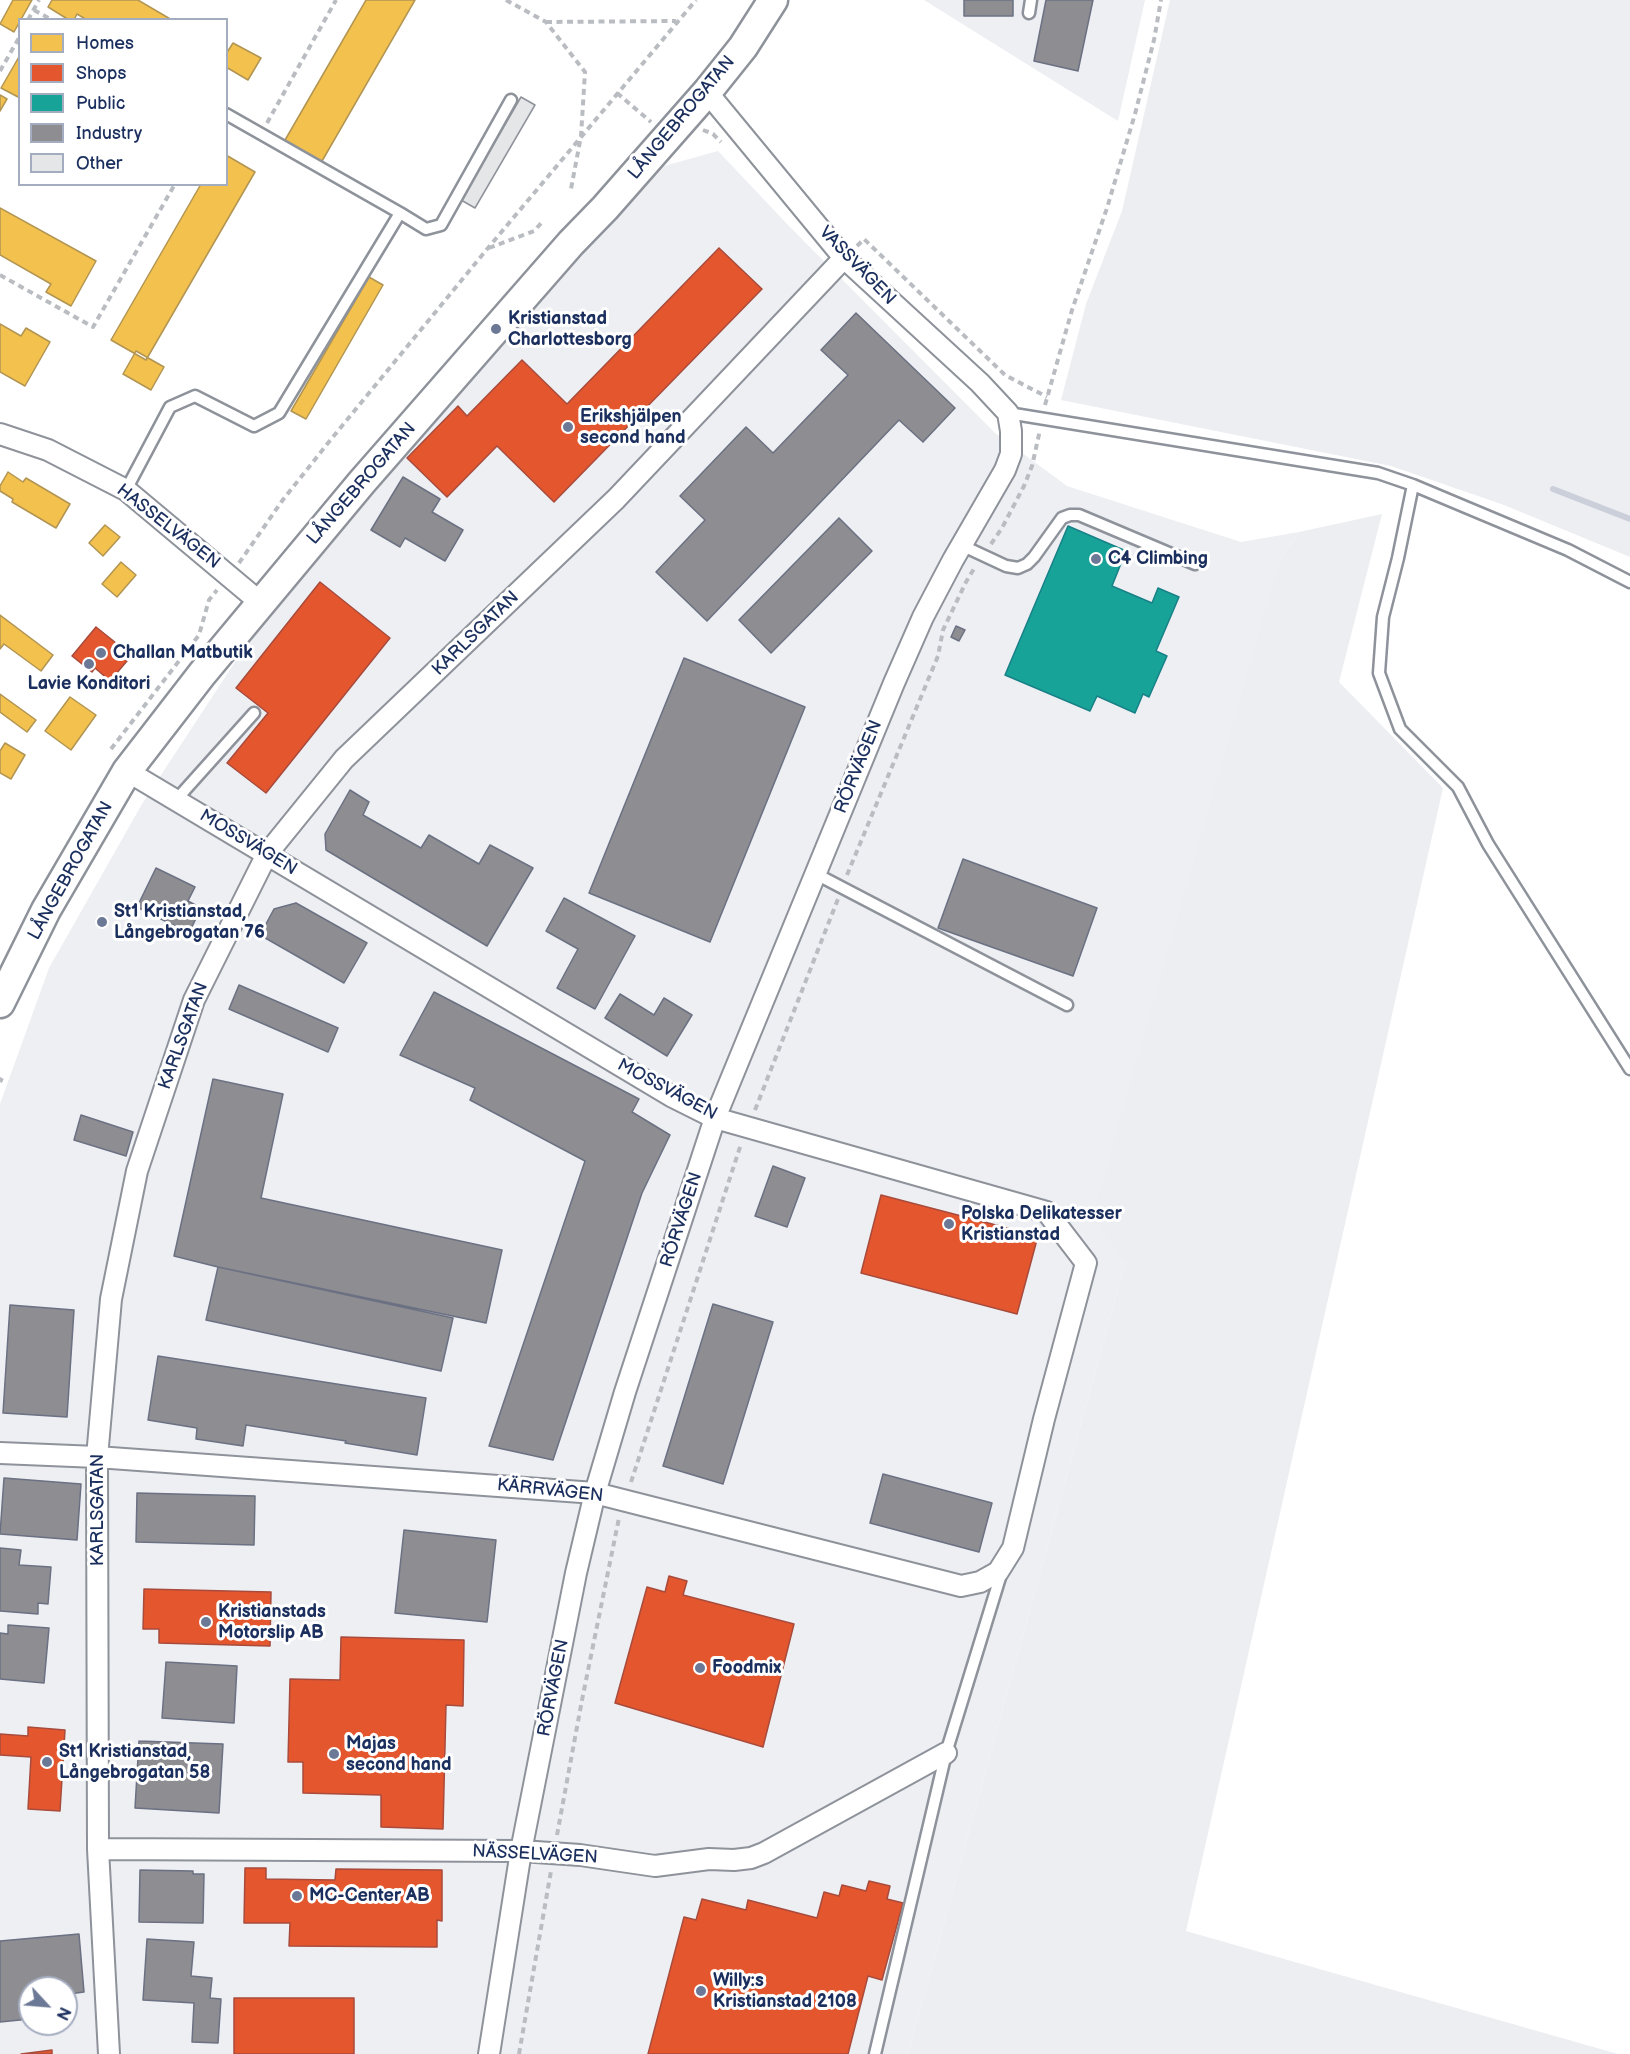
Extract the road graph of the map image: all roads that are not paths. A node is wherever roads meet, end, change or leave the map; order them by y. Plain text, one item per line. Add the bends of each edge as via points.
1 (773, 0) edge
2 (1031, 0) edge
3 (1029, 13) dead end
4 (707, 92) junction
5 (511, 100) dead end
6 (228, 115) edge
7 (400, 213) junction
8 (844, 258) junction
9 (1010, 422) junction
10 (0, 434) edge
11 (1413, 485) junction
12 (126, 490) junction
13 (961, 545) junction
14 (1195, 564) dead end
15 (1630, 582) edge
16 (261, 603) junction
17 (254, 713) dead end
18 (119, 761) junction
19 (176, 800) junction
20 (267, 854) junction
21 (816, 874) junction
22 (0, 1003) edge
23 (1067, 1005) dead end
24 (1630, 1070) edge
25 (715, 1118) junction
26 (1044, 1419) joint
27 (0, 1454) edge
28 (97, 1457) junction
29 (595, 1493) junction
30 (1006, 1560) junction
31 (946, 1753) junction
32 (98, 1849) junction
33 (521, 1851) junction
34 (109, 2054) edge
35 (489, 2054) edge
36 (875, 2054) edge

1 - 4 main road, LÅNGEBROGATAN via 743,47
2 - 3 lane
4 - 8 street, VASSVÄGEN
4 - 16 main road, LÅNGEBROGATAN via 370,473
5 - 7 lane via 441,225 426,229
6 - 7 lane
7 - 12 lane via 279,414 254,426 195,396 170,407
8 - 9 street, VASSVÄGEN via 980,383
8 - 20 street, KARLSGATAN via 616,499 344,759
9 - 11 lane via 1043,418 1378,473
9 - 13 street, RÖRVÄGEN via 1011,454 1005,470
10 - 12 street, HASSELVÄGEN via 48,450
11 - 15 lane via 1568,550
11 - 24 lane via 1383,617 1379,673 1400,729 1458,787 1488,844
12 - 16 street, HASSELVÄGEN
13 - 14 lane via 1018,568 1027,564 1062,518 1079,514
13 - 21 street, RÖRVÄGEN via 923,617
16 - 18 main road, LÅNGEBROGATAN via 202,674
17 - 19 lane
18 - 19 street, MOSSVÄGEN
18 - 22 main road, LÅNGEBROGATAN
19 - 20 street, MOSSVÄGEN
20 - 25 street, MOSSVÄGEN via 671,1096
20 - 28 street, KARLSGATAN via 194,1000 137,1171 111,1299
21 - 23 lane
21 - 25 street, RÖRVÄGEN
25 - 26 street, MOSSVÄGEN via 1047,1212 1086,1263
25 - 29 street, RÖRVÄGEN
26 - 30 street, KÄRRVÄGEN via 1013,1548
27 - 28 street, KÄRRVÄGEN
28 - 29 street, KÄRRVÄGEN
28 - 32 street, KARLSGATAN
29 - 30 street, KÄRRVÄGEN via 961,1586 998,1572
29 - 33 street, RÖRVÄGEN
30 - 31 lane
31 - 33 street, NÄSSELVÄGEN via 751,1858 655,1866
31 - 36 lane
32 - 33 street, NÄSSELVÄGEN
32 - 34 street, KARLSGATAN
33 - 35 street, RÖRVÄGEN

